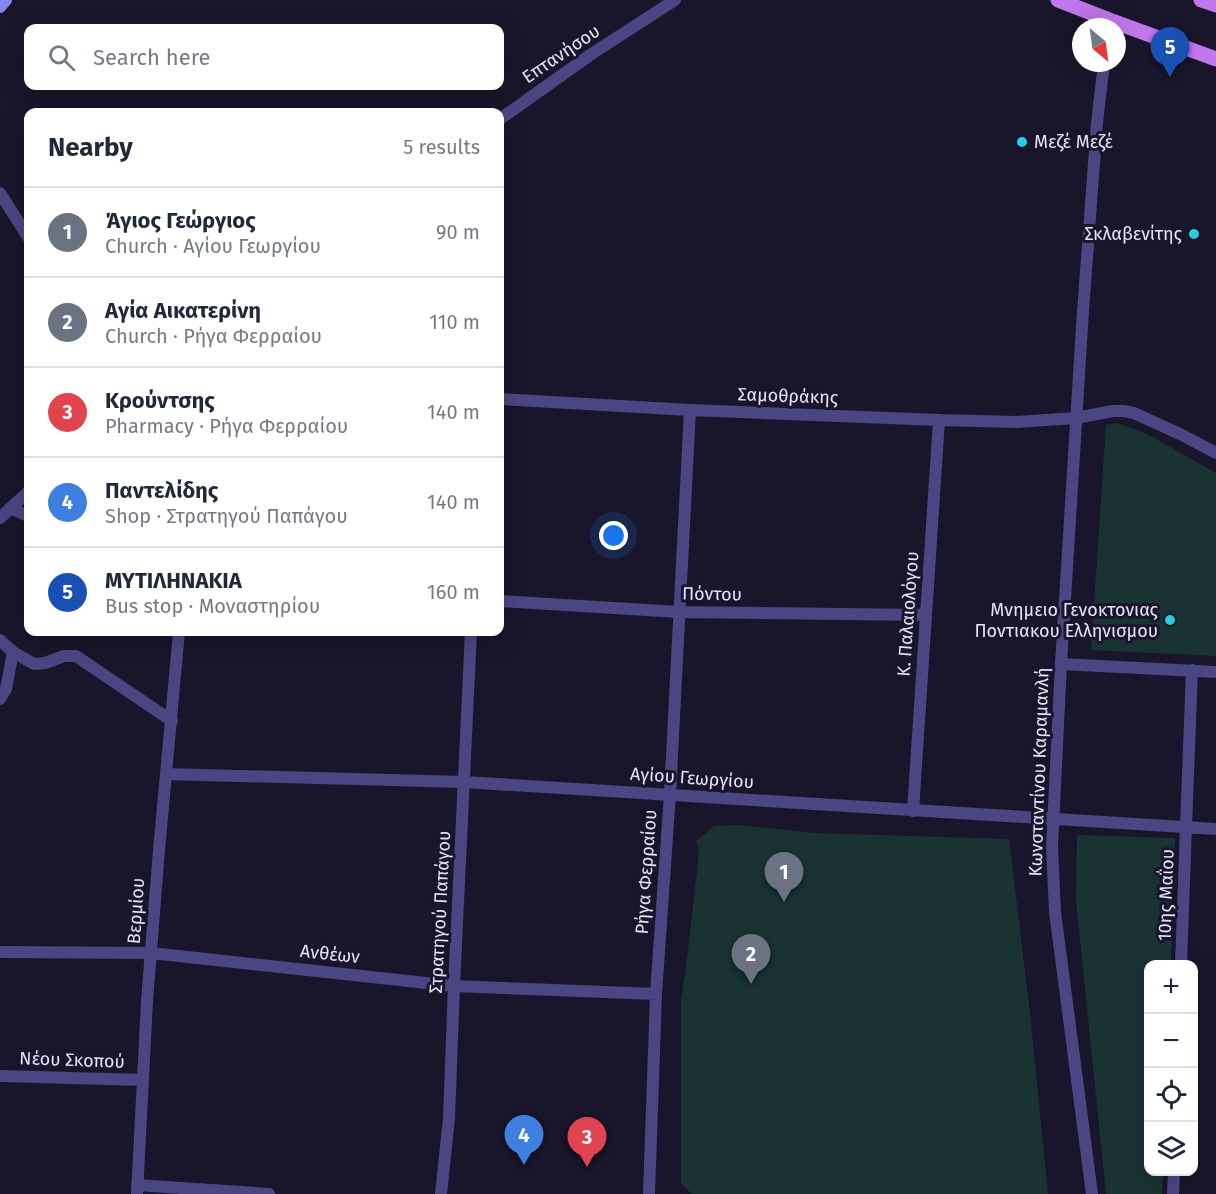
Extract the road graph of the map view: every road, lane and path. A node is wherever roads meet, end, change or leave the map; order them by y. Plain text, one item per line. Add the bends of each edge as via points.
1 (6, 0) edge
2 (675, 0) edge
3 (1058, 0) edge
4 (1201, 0) edge
5 (1216, 5) edge
6 (0, 7) edge
7 (1098, 18) edge
8 (1126, 29) edge
9 (1216, 59) edge
10 (1103, 72) edge
11 (504, 116) edge
12 (0, 193) edge
13 (24, 231) edge
14 (504, 399) edge
15 (690, 410) junction
16 (1076, 418) junction
17 (939, 420) junction
18 (1216, 453) edge
19 (24, 496) edge
20 (10, 508) junction
21 (24, 514) edge
22 (0, 518) edge
23 (504, 601) edge
24 (679, 612) junction
25 (925, 615) junction
26 (179, 636) edge
27 (471, 636) edge
28 (0, 640) edge
29 (13, 652) junction
30 (1061, 664) junction
31 (1192, 670) junction
32 (1216, 672) edge
33 (0, 699) edge
34 (172, 721) junction
35 (166, 774) junction
36 (464, 782) junction
37 (670, 794) junction
38 (913, 811) junction
39 (1053, 820) junction
40 (1186, 827) junction
41 (1216, 829) edge
42 (0, 952) edge
43 (151, 953) junction
44 (1181, 960) edge
45 (454, 986) junction
46 (656, 994) junction
47 (0, 1076) edge
48 (143, 1080) junction
49 (1174, 1176) edge
50 (137, 1190) edge
51 (269, 1194) edge
52 (441, 1194) edge
53 (649, 1194) edge
54 (1092, 1194) edge
55 (1173, 1194) edge

1 - 6 main road
2 - 11 street, Επτανήσου
3 - 7 main road
4 - 5 main road
8 - 9 main road
10 - 16 street, Κωνσταντίνου Καραμανλή
12 - 13 street
14 - 15 street, Σαμοθράκης
15 - 17 street, Σαμοθράκης
15 - 24 street, Ρήγα Φερραίου
16 - 17 street, Σαμοθράκης via 1017,422
16 - 18 street, Σαμοθράκης via 1113,411 1134,413
16 - 30 street, Κωνσταντίνου Καραμανλή
17 - 25 street, Κ. Παλαιολόγου
19 - 20 street
20 - 21 street
20 - 22 street
23 - 24 street, Πόντου
24 - 25 street, Πόντου
24 - 37 street, Ρήγα Φερραίου
25 - 38 street, Κ. Παλαιολόγου
26 - 34 street, Βερμίου
27 - 36 street, Στρατηγού Παπάγου
28 - 29 street
29 - 33 street via 6,689
29 - 34 street via 34,664 76,656
30 - 31 street
30 - 39 street, Κωνσταντίνου Καραμανλή
31 - 32 street
31 - 40 street, 10ης Μαΐου
34 - 35 street, Βερμίου
35 - 36 street, Αγίου Γεωργίου
35 - 43 street, Βερμίου
36 - 37 street, Αγίου Γεωργίου
36 - 45 street, Στρατηγού Παπάγου
37 - 38 street, Αγίου Γεωργίου
37 - 46 street, Ρήγα Φερραίου
38 - 39 street, Αγίου Γεωργίου
39 - 40 street, Αγίου Γεωργίου
39 - 54 street, Κωνσταντίνου Καραμανλή via 1055,912
40 - 41 street, Αγίου Γεωργίου
40 - 44 street, 10ης Μαΐου
42 - 43 street, Ανθέων
43 - 45 street, Ανθέων
43 - 48 street, Βερμίου
45 - 46 street, Ανθέων
45 - 52 street, Στρατηγού Παπάγου via 449,1118
46 - 53 street, Ρήγα Φερραίου
47 - 48 street, Νέου Σκοπού
48 - 50 street, Βερμίου
49 - 55 street
50 - 51 street

